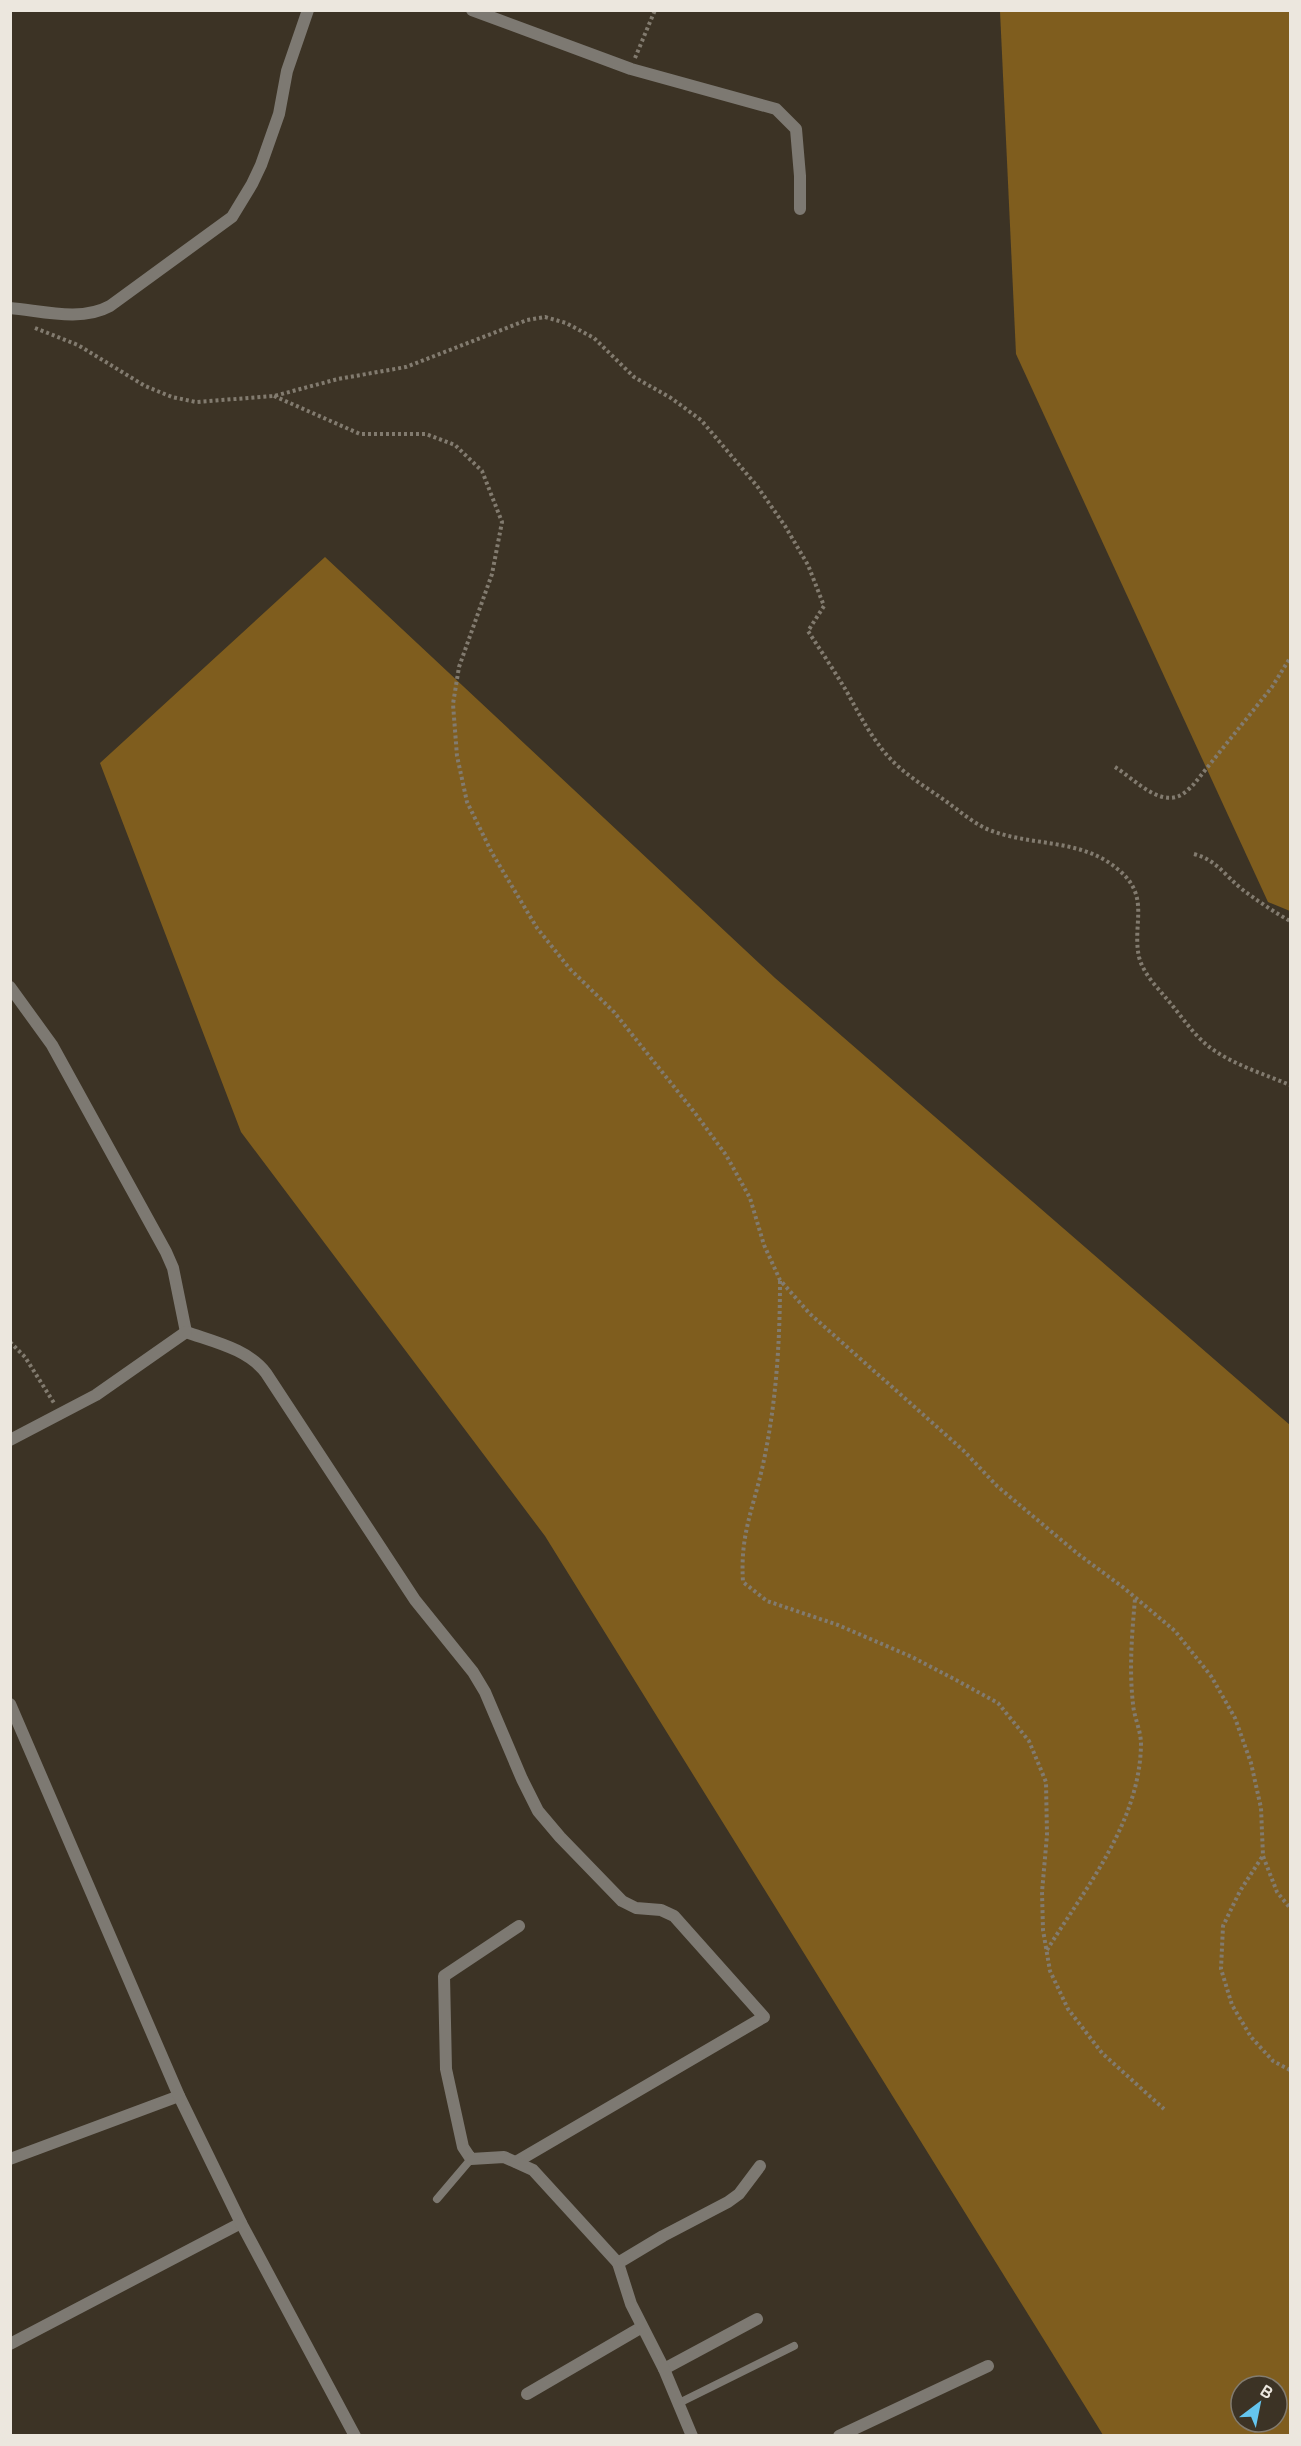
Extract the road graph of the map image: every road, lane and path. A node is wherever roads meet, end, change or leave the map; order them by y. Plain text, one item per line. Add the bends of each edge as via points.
1 (308, 10) edge
2 (472, 10) edge
3 (654, 10) edge
4 (631, 69) junction
5 (800, 209) dead end
6 (10, 308) edge
7 (30, 326) dead end
8 (274, 396) junction
9 (1290, 658) edge
10 (1115, 768) dead end
11 (1194, 854) dead end
12 (1290, 921) edge
13 (10, 987) edge
14 (1290, 1085) edge
15 (780, 1280) junction
16 (186, 1332) junction
17 (10, 1342) edge
18 (61, 1414) junction
19 (10, 1440) edge
20 (1135, 1598) junction
21 (10, 1704) edge
22 (14, 1723) edge
23 (1263, 1856) junction
24 (1290, 1908) edge
25 (519, 1926) dead end
26 (1046, 1951) junction
27 (1290, 2070) edge
28 (180, 2096) junction
29 (1164, 2109) dead end
30 (10, 2159) edge
31 (471, 2159) junction
32 (516, 2162) junction
33 (760, 2166) dead end
34 (437, 2199) dead end
35 (241, 2223) junction
36 (618, 2263) junction
37 (757, 2319) dead end
38 (642, 2326) junction
39 (10, 2344) edge
40 (794, 2346) dead end
41 (988, 2366) dead end
42 (664, 2369) junction
43 (527, 2394) dead end
44 (679, 2403) junction
45 (687, 2434) edge
46 (355, 2436) edge
47 (839, 2436) edge

1 - 6 street via 261,165 232,217 97,313
2 - 4 street
3 - 4 path
4 - 5 street via 776,109 796,129
7 - 8 path via 78,345 172,397 196,402
8 - 14 path via 406,367 527,320 546,318 566,323 594,338 634,377 702,420 763,494 808,565 824,606 808,631 856,713 887,754 902,770 976,824 993,832 1077,847 1096,854 1121,872 1135,888 1139,909 1137,943 1146,974 1209,1047
8 - 15 path via 360,434 426,434 454,445 482,471 502,522 492,574 459,668 453,704 457,756 467,802 537,928 570,969 614,1012 726,1155 750,1198 764,1245
9 - 10 path via 1272,687 1180,796 1165,798
11 - 12 path via 1208,858 1241,889
13 - 16 street via 52,1045 166,1252
15 - 20 path via 810,1314 963,1450 997,1486
15 - 26 path via 777,1380 762,1469 747,1520 741,1555 742,1582 768,1601 838,1625 930,1666 998,1703 1029,1741 1046,1782 1042,1892
16 - 18 street via 96,1395
16 - 32 street via 258,1362 415,1600 485,1692 538,1811 622,1901 674,1916 764,2017
17 - 18 path via 25,1357
18 - 19 street
20 - 23 path via 1182,1640 1211,1676 1235,1718 1261,1808
20 - 26 path via 1131,1640 1133,1704 1141,1743 1137,1782 1127,1815 1106,1855
21 - 22 street
22 - 28 street
23 - 24 path via 1277,1892
23 - 27 path via 1223,1926 1221,1969 1232,2005 1251,2037 1273,2061
25 - 31 street via 444,1976 446,2069 463,2147
26 - 29 path via 1050,1971 1068,2009 1102,2053
28 - 30 street
28 - 35 street
31 - 32 street via 504,2157
31 - 34 lane
32 - 36 street via 533,2170
33 - 36 street via 728,2202
35 - 39 street
35 - 46 street
36 - 38 street
37 - 42 street
38 - 42 street
38 - 43 street
40 - 44 lane
41 - 47 street
42 - 44 street
44 - 45 street

